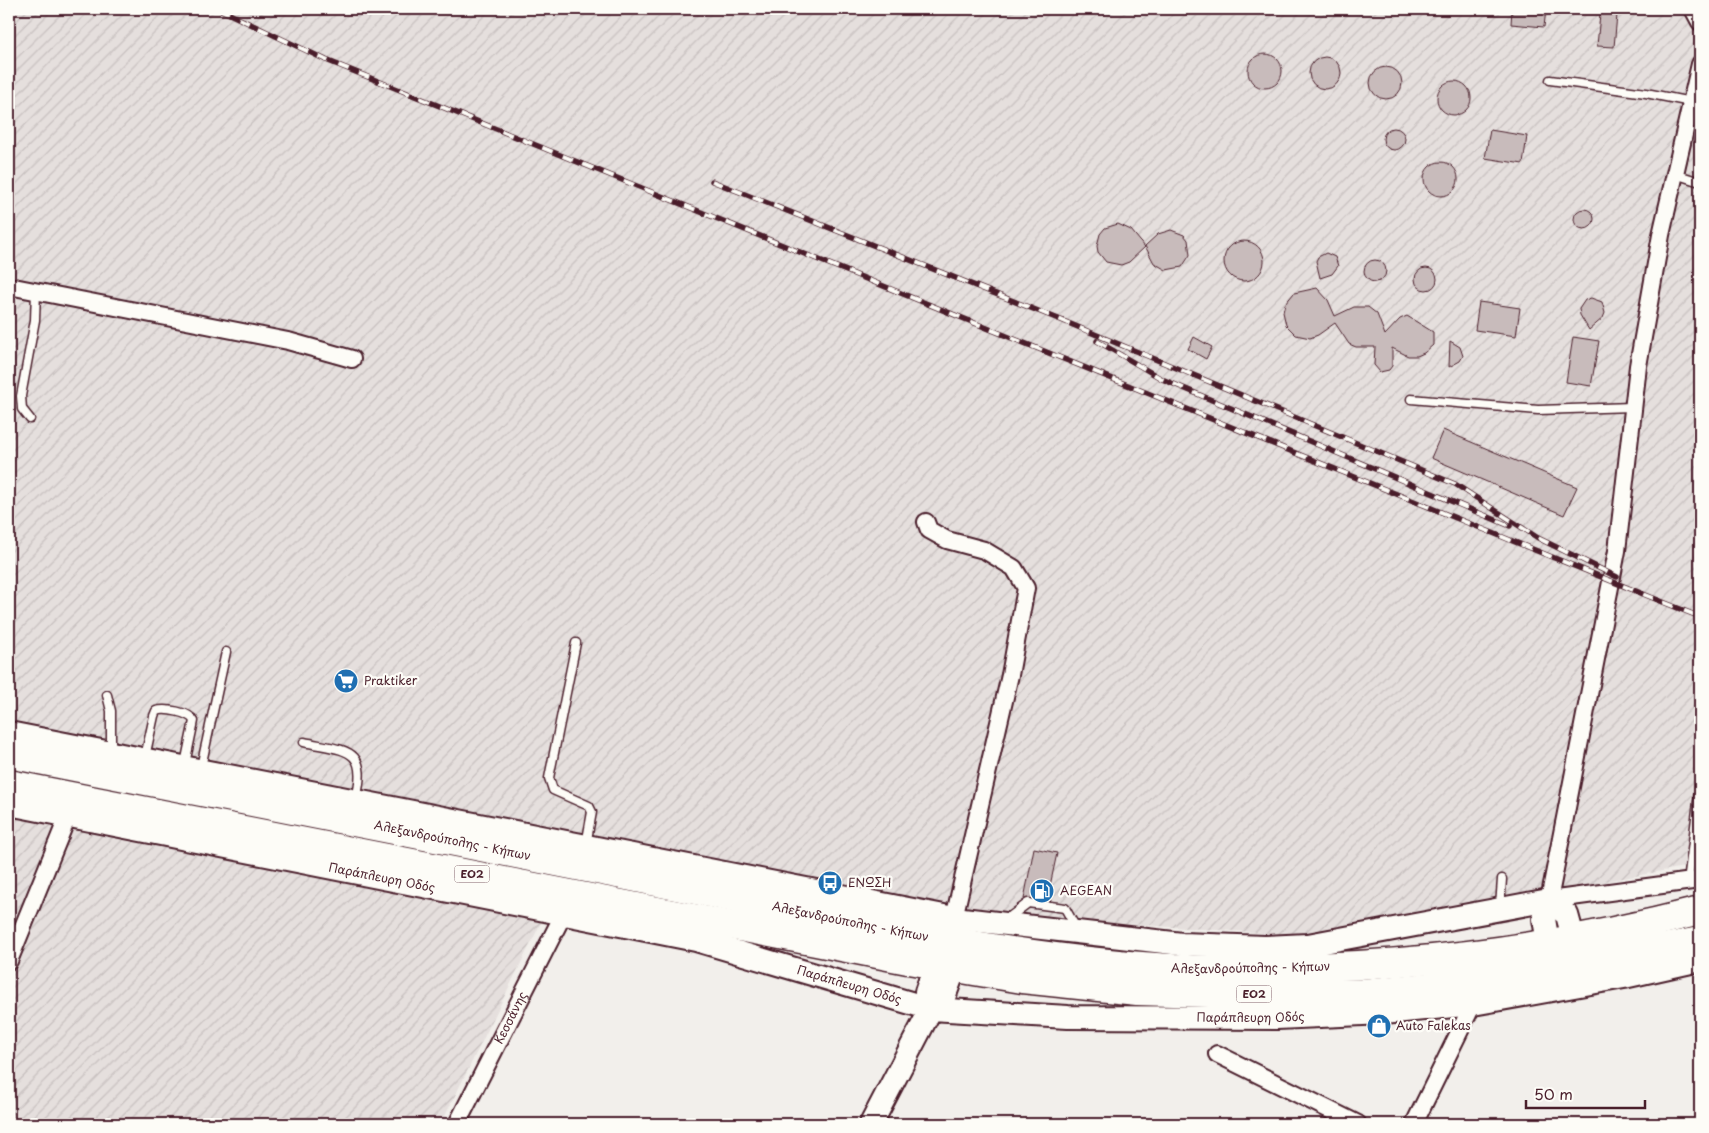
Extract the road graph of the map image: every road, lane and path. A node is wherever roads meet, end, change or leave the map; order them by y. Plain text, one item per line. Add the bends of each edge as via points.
1 (1693, 9) edge
2 (1700, 22) edge
3 (1700, 64) edge
4 (1550, 80) dead end
5 (1691, 102) junction
6 (1675, 174) junction
7 (1700, 182) edge
8 (9, 286) edge
9 (36, 291) junction
10 (352, 359) dead end
11 (1411, 399) dead end
12 (1633, 407) junction
13 (30, 419) dead end
14 (926, 522) dead end
15 (576, 643) dead end
16 (226, 652) dead end
17 (107, 695) dead end
18 (9, 733) edge
19 (304, 742) dead end
20 (111, 753) junction
21 (9, 754) edge
22 (144, 759) junction
23 (192, 768) junction
24 (9, 784) edge
25 (1700, 786) edge
26 (355, 800) junction
27 (14, 810) edge
28 (68, 816) junction
29 (586, 847) junction
30 (1502, 879) dead end
31 (1694, 881) edge
32 (1549, 900) junction
33 (1500, 910) junction
34 (1700, 911) edge
35 (564, 913) junction
36 (1700, 941) edge
37 (950, 947) junction
38 (1563, 953) junction
39 (1700, 960) edge
40 (9, 961) edge
41 (1472, 1004) junction
42 (931, 1009) junction
43 (1217, 1054) dead end
44 (457, 1124) edge
45 (871, 1124) edge
46 (1358, 1124) edge
47 (1414, 1124) edge

1 - 2 street
3 - 5 street
4 - 5 lane
5 - 6 street
6 - 7 lane
6 - 12 street via 1661,235
8 - 9 street
9 - 10 street via 288,341
9 - 13 lane via 35,320 21,396 22,409
11 - 12 lane via 1538,410
12 - 32 street via 1617,551
14 - 37 street via 929,530 947,540 984,550 1014,568 1026,588
15 - 29 lane via 549,778 552,790 589,806 592,812
16 - 23 lane
17 - 20 lane via 111,711
18 - 20 street
19 - 26 lane via 348,751 357,761 361,770
20 - 22 street
21 - 37 highway, Αλεξανδρούπολης - Κήπων / ΕΟ2 via 242,798
22 - 23 street
22 - 23 lane via 156,711 179,713 194,720
23 - 26 street
24 - 37 highway, Αλεξανδρούπολης - Κήπων / ΕΟ2
25 - 31 lane
26 - 29 street
27 - 28 street, Παράπλευρη Οδός
28 - 35 street, Παράπλευρη Οδός
28 - 40 street
29 - 37 street
30 - 33 lane
31 - 32 street
32 - 33 street
32 - 38 street via 1567,915
33 - 37 street via 1308,945 1222,947 1000,925
34 - 38 highway, Αλεξανδρούπολης - Κήπων / ΕΟ2
35 - 42 street, Παράπλευρη Οδός via 696,940
35 - 44 street, Κεσσάνης
36 - 38 highway, Αλεξανδρούπολης - Κήπων / ΕΟ2
37 - 38 highway, Αλεξανδρούπολης - Κήπων / ΕΟ2 via 1137,991 1302,994 1418,988
37 - 42 street via 926,992
39 - 41 street, Παράπλευρη Οδός
41 - 42 street, Παράπλευρη Οδός via 1384,1013 1276,1018 1068,1016
41 - 47 street
42 - 45 street
43 - 46 street

